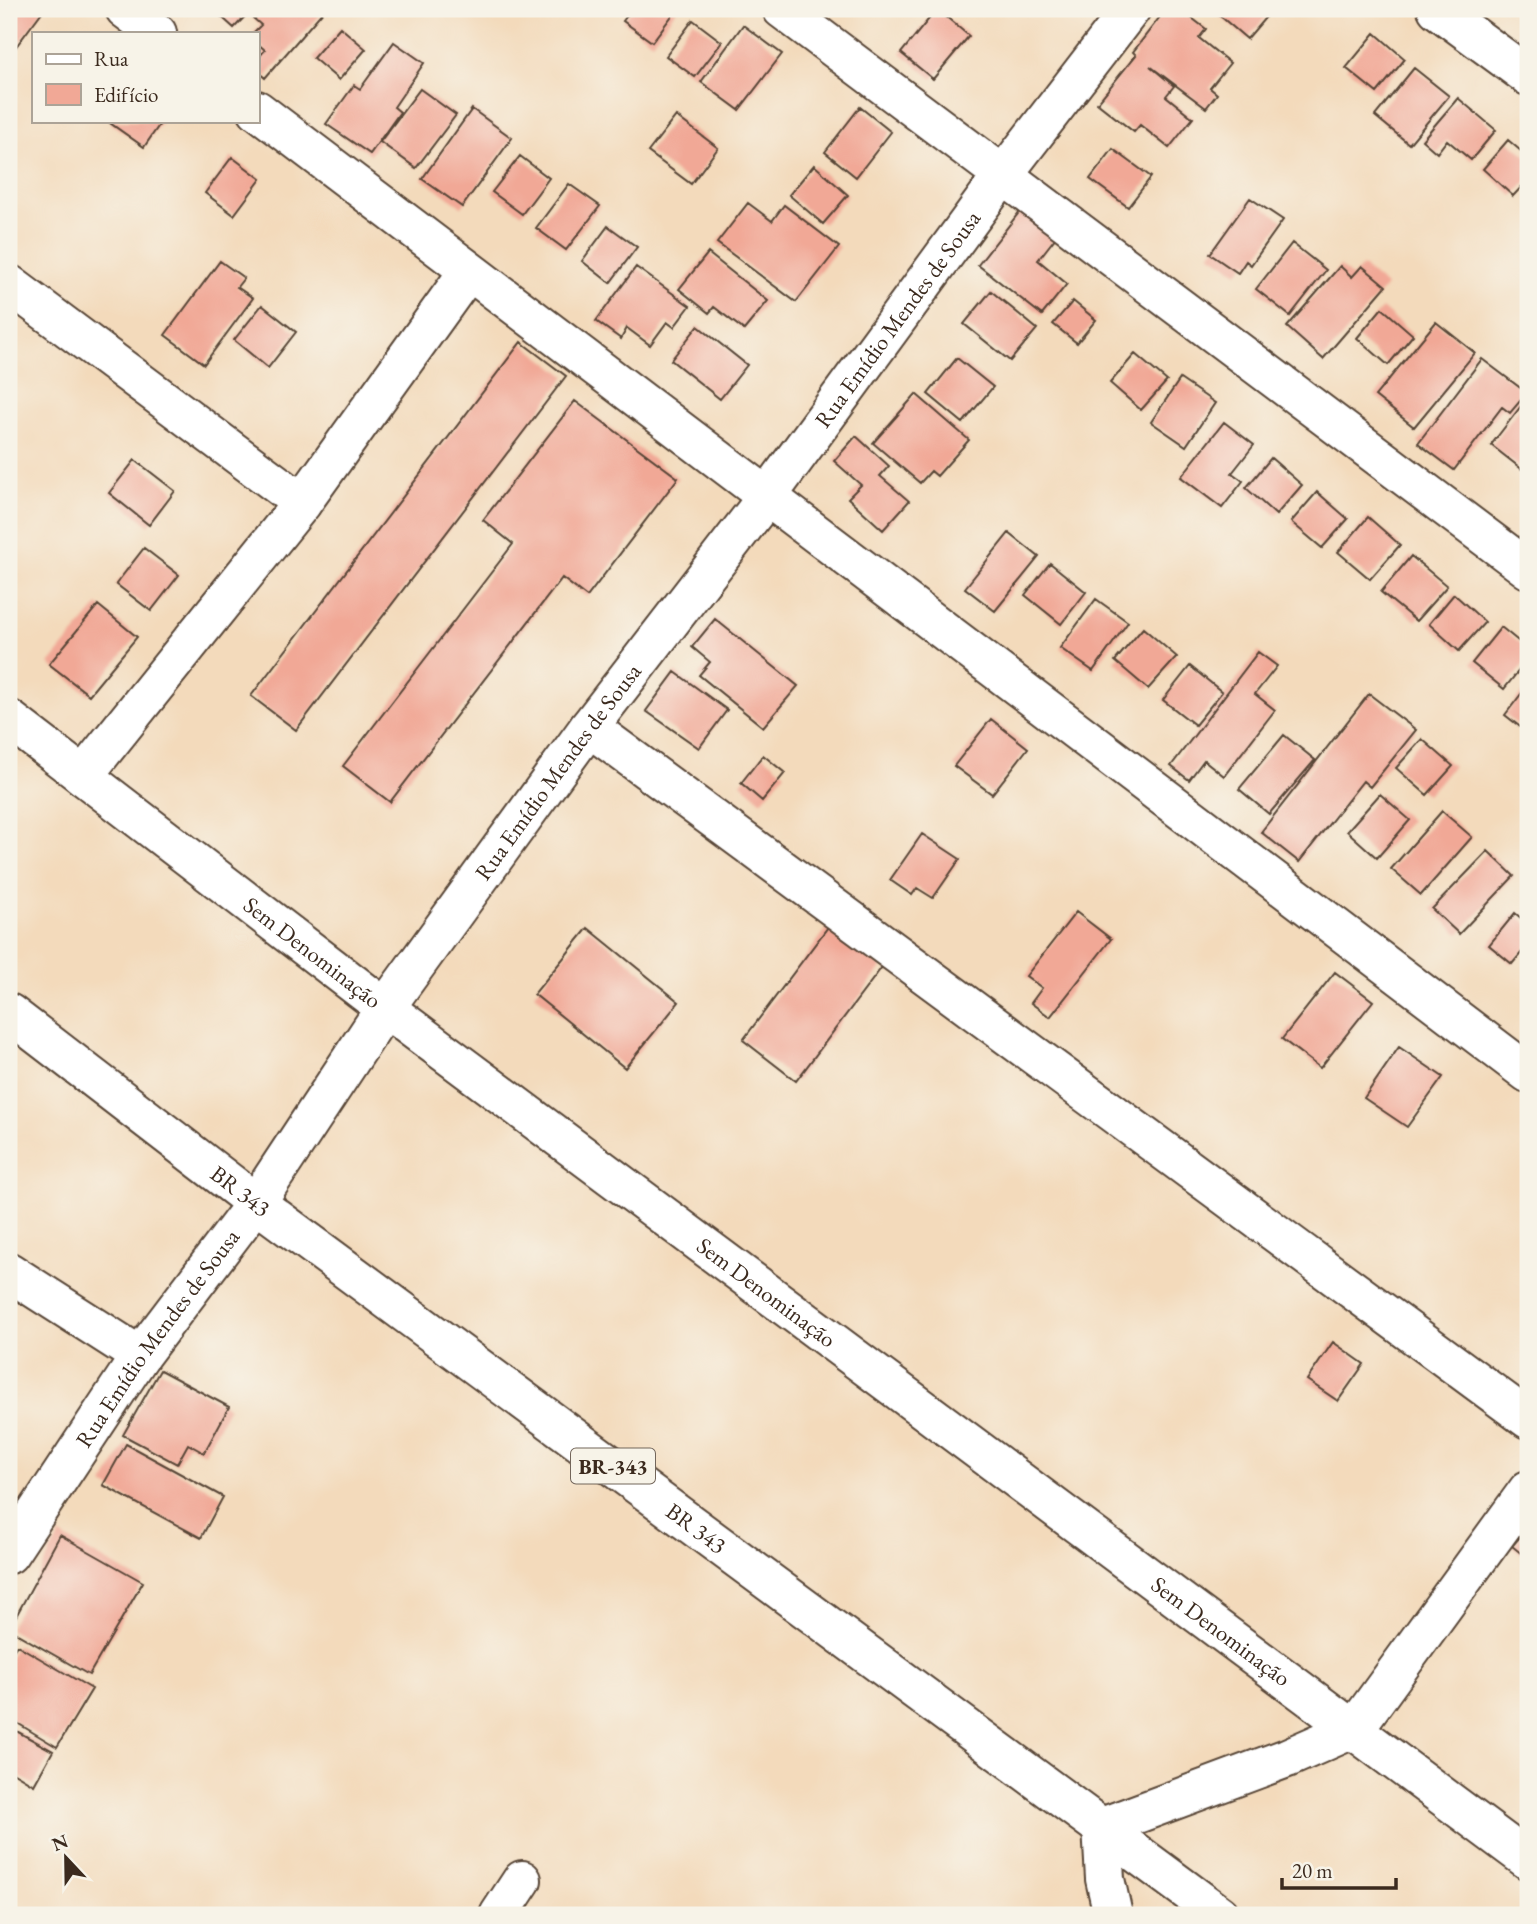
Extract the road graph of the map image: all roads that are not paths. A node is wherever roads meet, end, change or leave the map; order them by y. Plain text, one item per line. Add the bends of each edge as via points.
1 (125, 9) edge
2 (782, 9) edge
3 (1131, 9) edge
4 (1437, 9) edge
5 (156, 32) edge
6 (1528, 76) edge
7 (259, 112) edge
8 (1003, 175) junction
9 (468, 272) junction
10 (9, 284) edge
11 (766, 498) junction
12 (302, 503) junction
13 (1528, 569) edge
14 (9, 719) edge
15 (589, 726) junction
16 (83, 776) junction
17 (385, 1008) junction
18 (9, 1013) edge
19 (1528, 1073) edge
20 (256, 1203) junction
21 (9, 1272) edge
22 (140, 1356) junction
23 (1528, 1419) edge
24 (1528, 1490) edge
25 (9, 1555) edge
26 (1355, 1728) junction
27 (1102, 1827) junction
28 (1528, 1860) edge
29 (523, 1880) dead end
30 (499, 1915) edge
31 (1113, 1915) edge
32 (1220, 1915) edge

1 - 5 street
2 - 8 street
3 - 8 street, Rua Emídio Mendes de Sousa
4 - 6 street
7 - 9 street
8 - 11 street, Rua Emídio Mendes de Sousa
8 - 13 street
9 - 11 street
9 - 12 street
10 - 12 street
11 - 15 street, Rua Emídio Mendes de Sousa
11 - 19 street
12 - 16 street
14 - 16 street, Sem Denominação
15 - 17 street, Rua Emídio Mendes de Sousa
15 - 23 street
16 - 17 street, Sem Denominação
17 - 20 street, Rua Emídio Mendes de Sousa
17 - 26 street, Sem Denominação
18 - 20 street, BR 343 / BR-343
20 - 22 street, Rua Emídio Mendes de Sousa
20 - 27 street, BR 343 / BR-343
21 - 22 street
22 - 25 street, Rua Emídio Mendes de Sousa
24 - 26 street
26 - 27 street
26 - 28 street, Sem Denominação
27 - 31 street
27 - 32 street, BR 343 / BR-343
29 - 30 street

